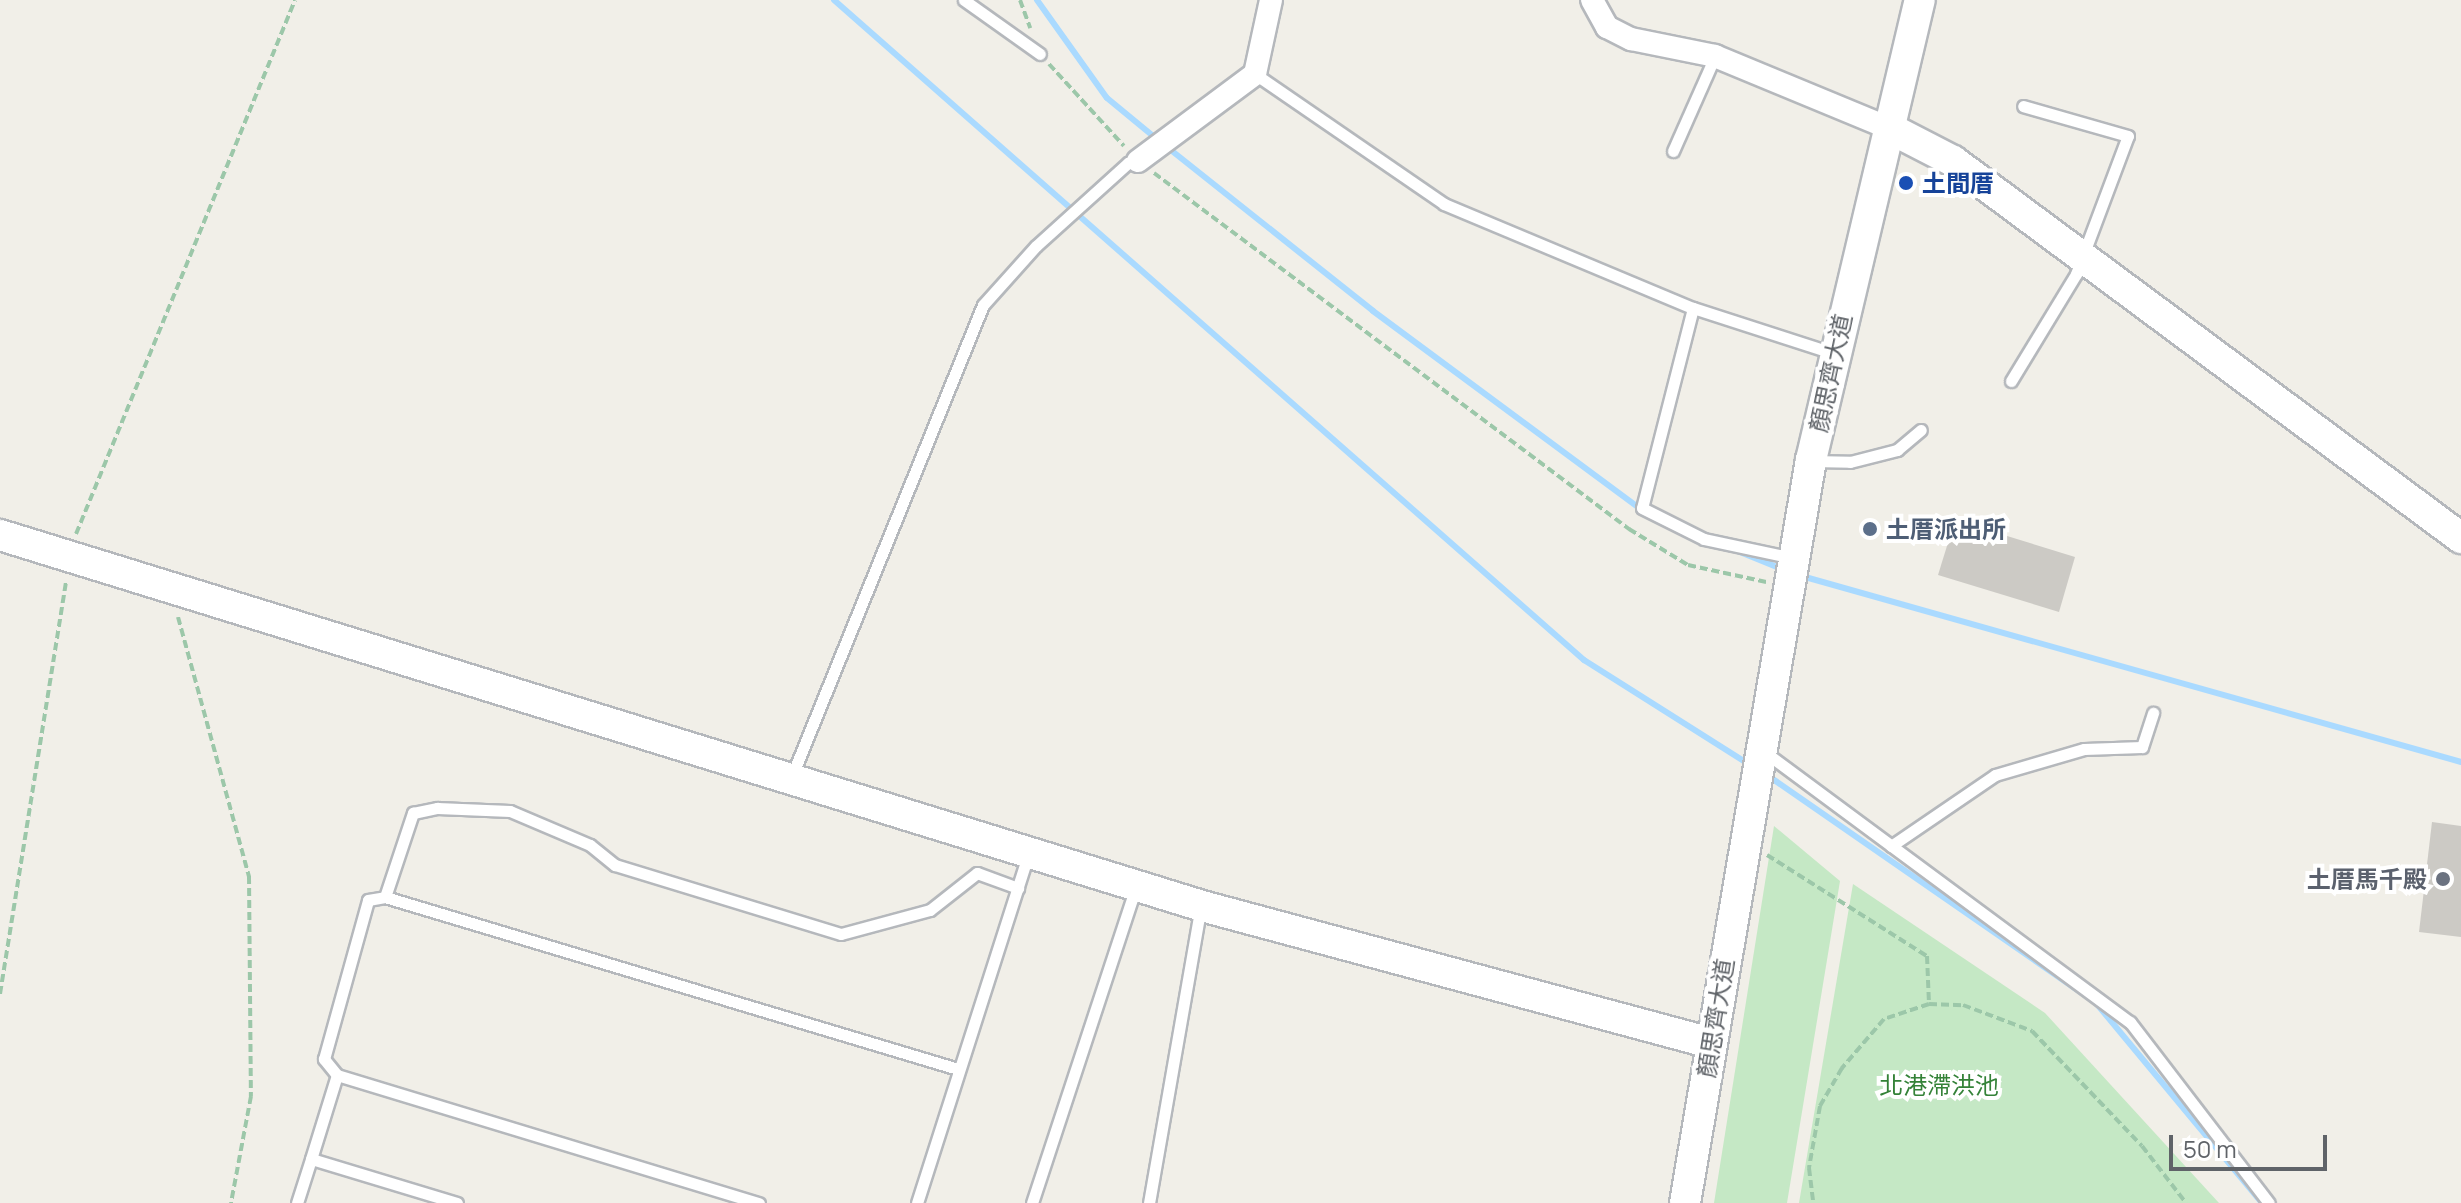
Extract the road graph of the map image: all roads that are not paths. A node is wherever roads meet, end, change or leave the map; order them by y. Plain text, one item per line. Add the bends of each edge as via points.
1 (964, 0) edge
2 (1271, 0) edge
3 (1592, 0) edge
4 (1920, 0) edge
5 (1040, 54) road end
6 (1715, 56) junction
7 (1255, 74) junction
8 (2023, 106) dead end
9 (1889, 128) junction
10 (1673, 151) dead end
11 (1138, 161) joint
12 (2081, 256) junction
13 (1693, 308) junction
14 (1832, 353) junction
15 (2011, 381) dead end
16 (1921, 430) dead end
17 (1811, 460) junction
18 (0, 535) edge
19 (2461, 538) edge
20 (1796, 558) junction
21 (2153, 713) dead end
22 (1762, 750) junction
23 (791, 779) junction
24 (1891, 846) junction
25 (1029, 853) junction
26 (1137, 886) junction
27 (1018, 888) junction
28 (385, 897) junction
29 (1202, 906) junction
30 (1711, 1043) junction
31 (958, 1069) junction
32 (337, 1075) junction
33 (311, 1159) junction
34 (297, 1203) edge
35 (457, 1203) edge
36 (759, 1203) edge
37 (917, 1203) edge
38 (1032, 1203) edge
39 (1149, 1203) edge
40 (1685, 1203) edge
41 (2269, 1203) edge

1 - 5 lane
2 - 7 street
3 - 6 street via 1607,27 1631,39
4 - 9 street, 顏思齊大道
6 - 9 street
6 - 10 lane
7 - 11 street
7 - 13 lane via 1444,204
8 - 12 lane via 2128,136
9 - 12 street via 1953,161
9 - 14 street, 顏思齊大道
11 - 23 lane via 1128,163 1036,246 983,305
12 - 15 lane
12 - 19 street
13 - 14 lane
13 - 20 lane via 1642,508 1704,539
14 - 17 street, 顏思齊大道
16 - 17 lane via 1897,450 1850,462
17 - 20 street, 顏思齊大道
18 - 23 street
20 - 22 street, 顏思齊大道
21 - 24 lane via 2142,747 2084,749 1995,775
22 - 24 lane
22 - 30 street, 顏思齊大道
23 - 25 street
24 - 41 lane via 2130,1022
25 - 26 street
25 - 27 lane
26 - 29 street
26 - 38 lane
27 - 28 lane via 977,873 930,910 841,934 615,865 590,845 510,811 437,808 413,813
27 - 31 lane
28 - 31 lane
28 - 32 lane via 368,900 324,1059
29 - 30 street
29 - 39 lane
30 - 40 street, 顏思齊大道
31 - 37 lane
32 - 33 lane
32 - 36 lane
33 - 34 lane
33 - 35 lane

